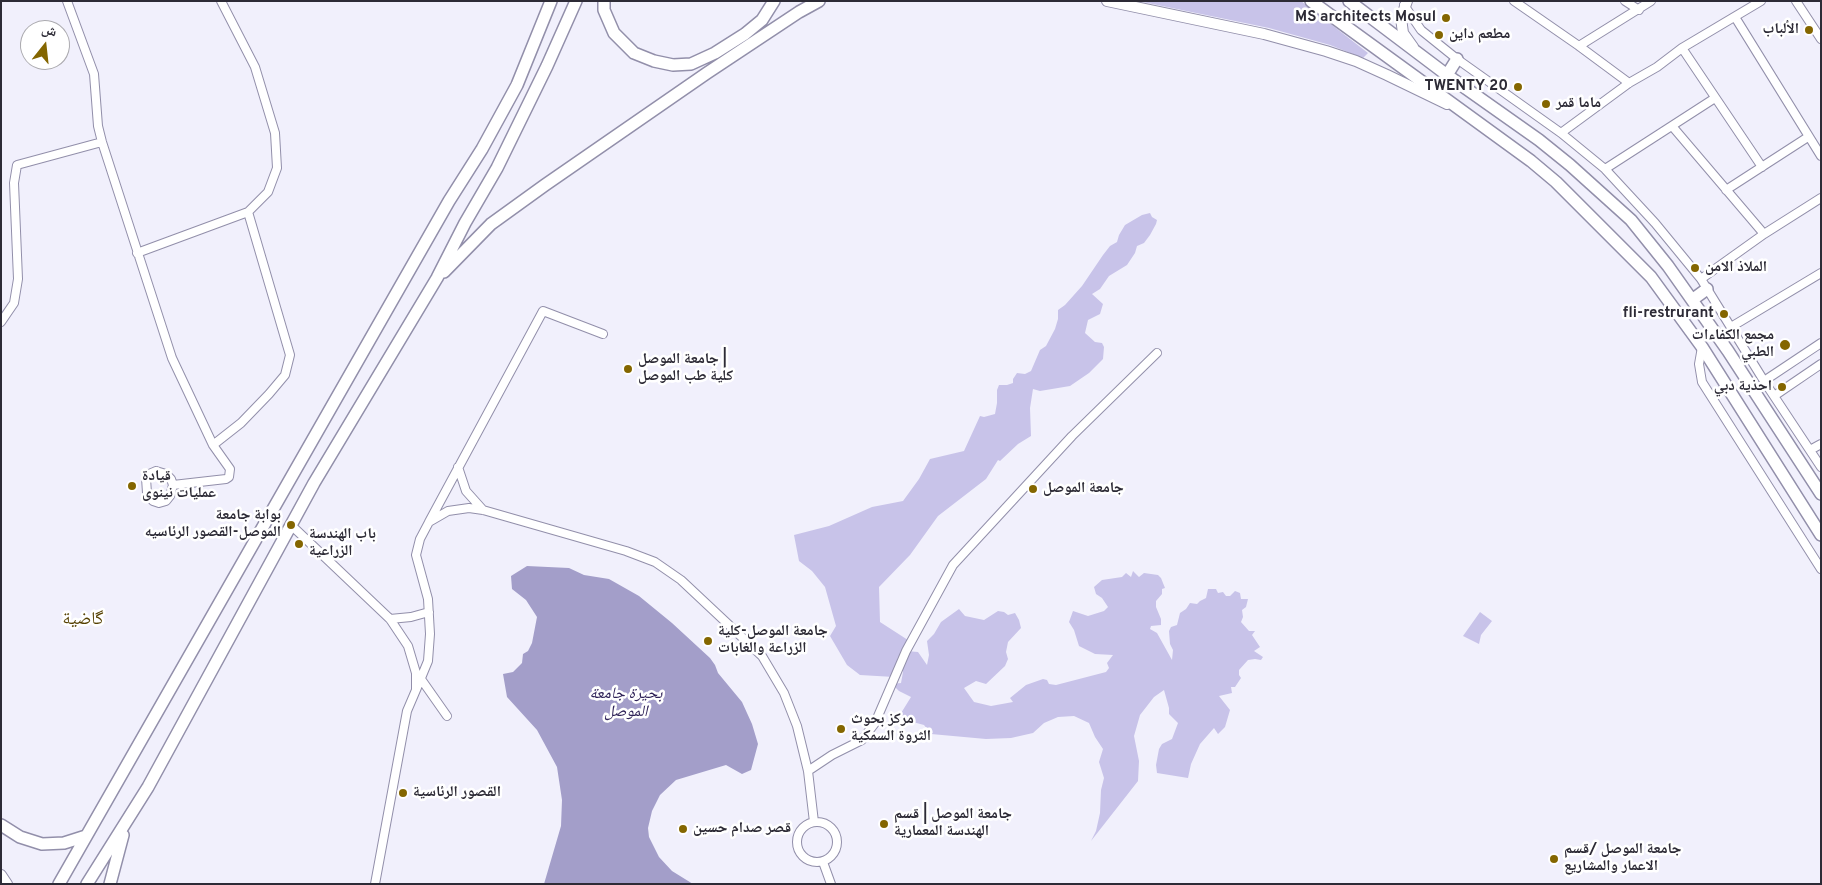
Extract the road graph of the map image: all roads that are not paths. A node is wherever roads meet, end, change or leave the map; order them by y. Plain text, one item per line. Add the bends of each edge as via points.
1 (67, 1) edge
2 (221, 1) edge
3 (551, 1) edge
4 (576, 1) edge
5 (604, 1) edge
6 (774, 1) edge
7 (819, 1) edge
8 (1107, 1) edge
9 (1311, 1) edge
10 (1349, 1) edge
11 (1514, 1) edge
12 (1624, 1) edge
13 (1651, 1) edge
14 (1761, 1) edge
15 (1796, 1) edge
16 (1406, 3) edge
17 (1639, 10) junction
18 (1735, 18) junction
19 (1820, 38) edge
20 (1579, 46) junction
21 (1682, 48) junction
22 (1416, 52) junction
23 (1457, 59) junction
24 (1446, 75) junction
25 (1629, 83) junction
26 (1715, 98) junction
27 (1466, 116) junction
28 (1672, 126) junction
29 (1561, 133) junction
30 (1808, 137) junction
31 (102, 142) junction
32 (1821, 156) edge
33 (1570, 165) junction
34 (1762, 167) junction
35 (1605, 170) junction
36 (1556, 182) junction
37 (1726, 190) junction
38 (1821, 198) edge
39 (248, 212) junction
40 (1764, 234) junction
41 (138, 253) junction
42 (1821, 273) edge
43 (438, 278) junction
44 (1701, 279) junction
45 (1708, 289) junction
46 (1692, 300) junction
47 (1, 322) edge
48 (1731, 327) junction
49 (603, 334) dead end
50 (1821, 343) edge
51 (1702, 347) junction
52 (1157, 353) dead end
53 (1821, 364) edge
54 (1764, 381) junction
55 (1774, 396) junction
56 (1821, 444) edge
57 (213, 445) junction
58 (1810, 450) junction
59 (458, 467) junction
60 (1821, 467) edge
61 (173, 485) junction
62 (1821, 494) edge
63 (483, 510) junction
64 (429, 522) junction
65 (291, 525) junction
66 (1821, 535) edge
67 (1821, 569) edge
68 (429, 612) junction
69 (390, 619) junction
70 (421, 678) junction
71 (416, 690) junction
72 (447, 716) dead end
73 (808, 771) junction
74 (814, 822) junction
75 (126, 824) junction
76 (1, 826) edge
77 (86, 836) junction
78 (823, 862) junction
79 (1, 875) edge
80 (7, 884) edge
81 (59, 884) edge
82 (87, 884) edge
83 (110, 884) edge
84 (374, 884) edge
85 (831, 884) edge

1 - 31 street via 94,74
2 - 39 street via 255,67 275,133 277,168 268,192
3 - 77 highway via 516,85 482,149 449,201
4 - 43 highway via 548,66
5 - 6 highway via 604,10 614,34 634,53 673,65 691,64 745,34 762,20
7 - 43 highway via 537,190 491,224
8 - 27 main road via 1264,34 1326,51 1417,88
9 - 27 highway
10 - 22 highway
11 - 20 street
12 - 17 street
13 - 17 street
14 - 18 street
15 - 19 street
16 - 22 main road via 1401,18 1403,33
16 - 23 street via 1421,30
17 - 20 street
18 - 21 street
18 - 30 street
20 - 25 street
21 - 25 street
21 - 26 street
22 - 24 highway
23 - 24 highway
23 - 29 street
24 - 33 highway
25 - 29 street
26 - 28 street
26 - 34 street
27 - 36 highway
28 - 35 street
28 - 37 street
29 - 35 street
30 - 32 street
30 - 34 street
31 - 41 street
31 - 47 street via 17,165 14,183 18,279 14,303
33 - 36 highway
33 - 46 highway via 1631,220
34 - 37 street
35 - 44 street
36 - 51 highway via 1651,276
37 - 40 street
38 - 40 street
39 - 41 street
39 - 57 street via 290,355 285,375 241,423
40 - 44 street
41 - 57 street via 172,358
42 - 48 street
43 - 65 highway
44 - 45 street
45 - 46 highway
45 - 48 street
46 - 62 highway
48 - 54 street
49 - 59 street via 542,311
50 - 54 street
51 - 66 highway
51 - 67 street via 1699,364 1702,382
52 - 73 street via 1072,436 953,565 904,656 875,723 862,740
53 - 55 street
54 - 55 street
55 - 58 street
56 - 58 street
57 - 61 street via 230,469 229,477
58 - 60 street
59 - 63 street via 466,491
59 - 64 street
61 - 61 street via 169,476 160,471 152,472 146,482 148,496 156,502 163,502 173,491
63 - 64 street via 448,511
63 - 73 street via 626,551 655,562 681,580 762,656 784,693 797,726
64 - 68 street via 416,555
65 - 69 street
65 - 75 highway
68 - 69 street
68 - 70 street via 428,662
69 - 71 street via 408,646 416,673
70 - 71 street
70 - 72 street
71 - 84 street via 408,711
73 - 74 street
74 - 78 street via 833,829 838,842 834,854
74 - 78 street via 799,833 797,846 809,861
75 - 82 highway
75 - 83 highway
76 - 77 highway via 42,844 64,843
77 - 81 highway
78 - 85 street
79 - 80 main road

